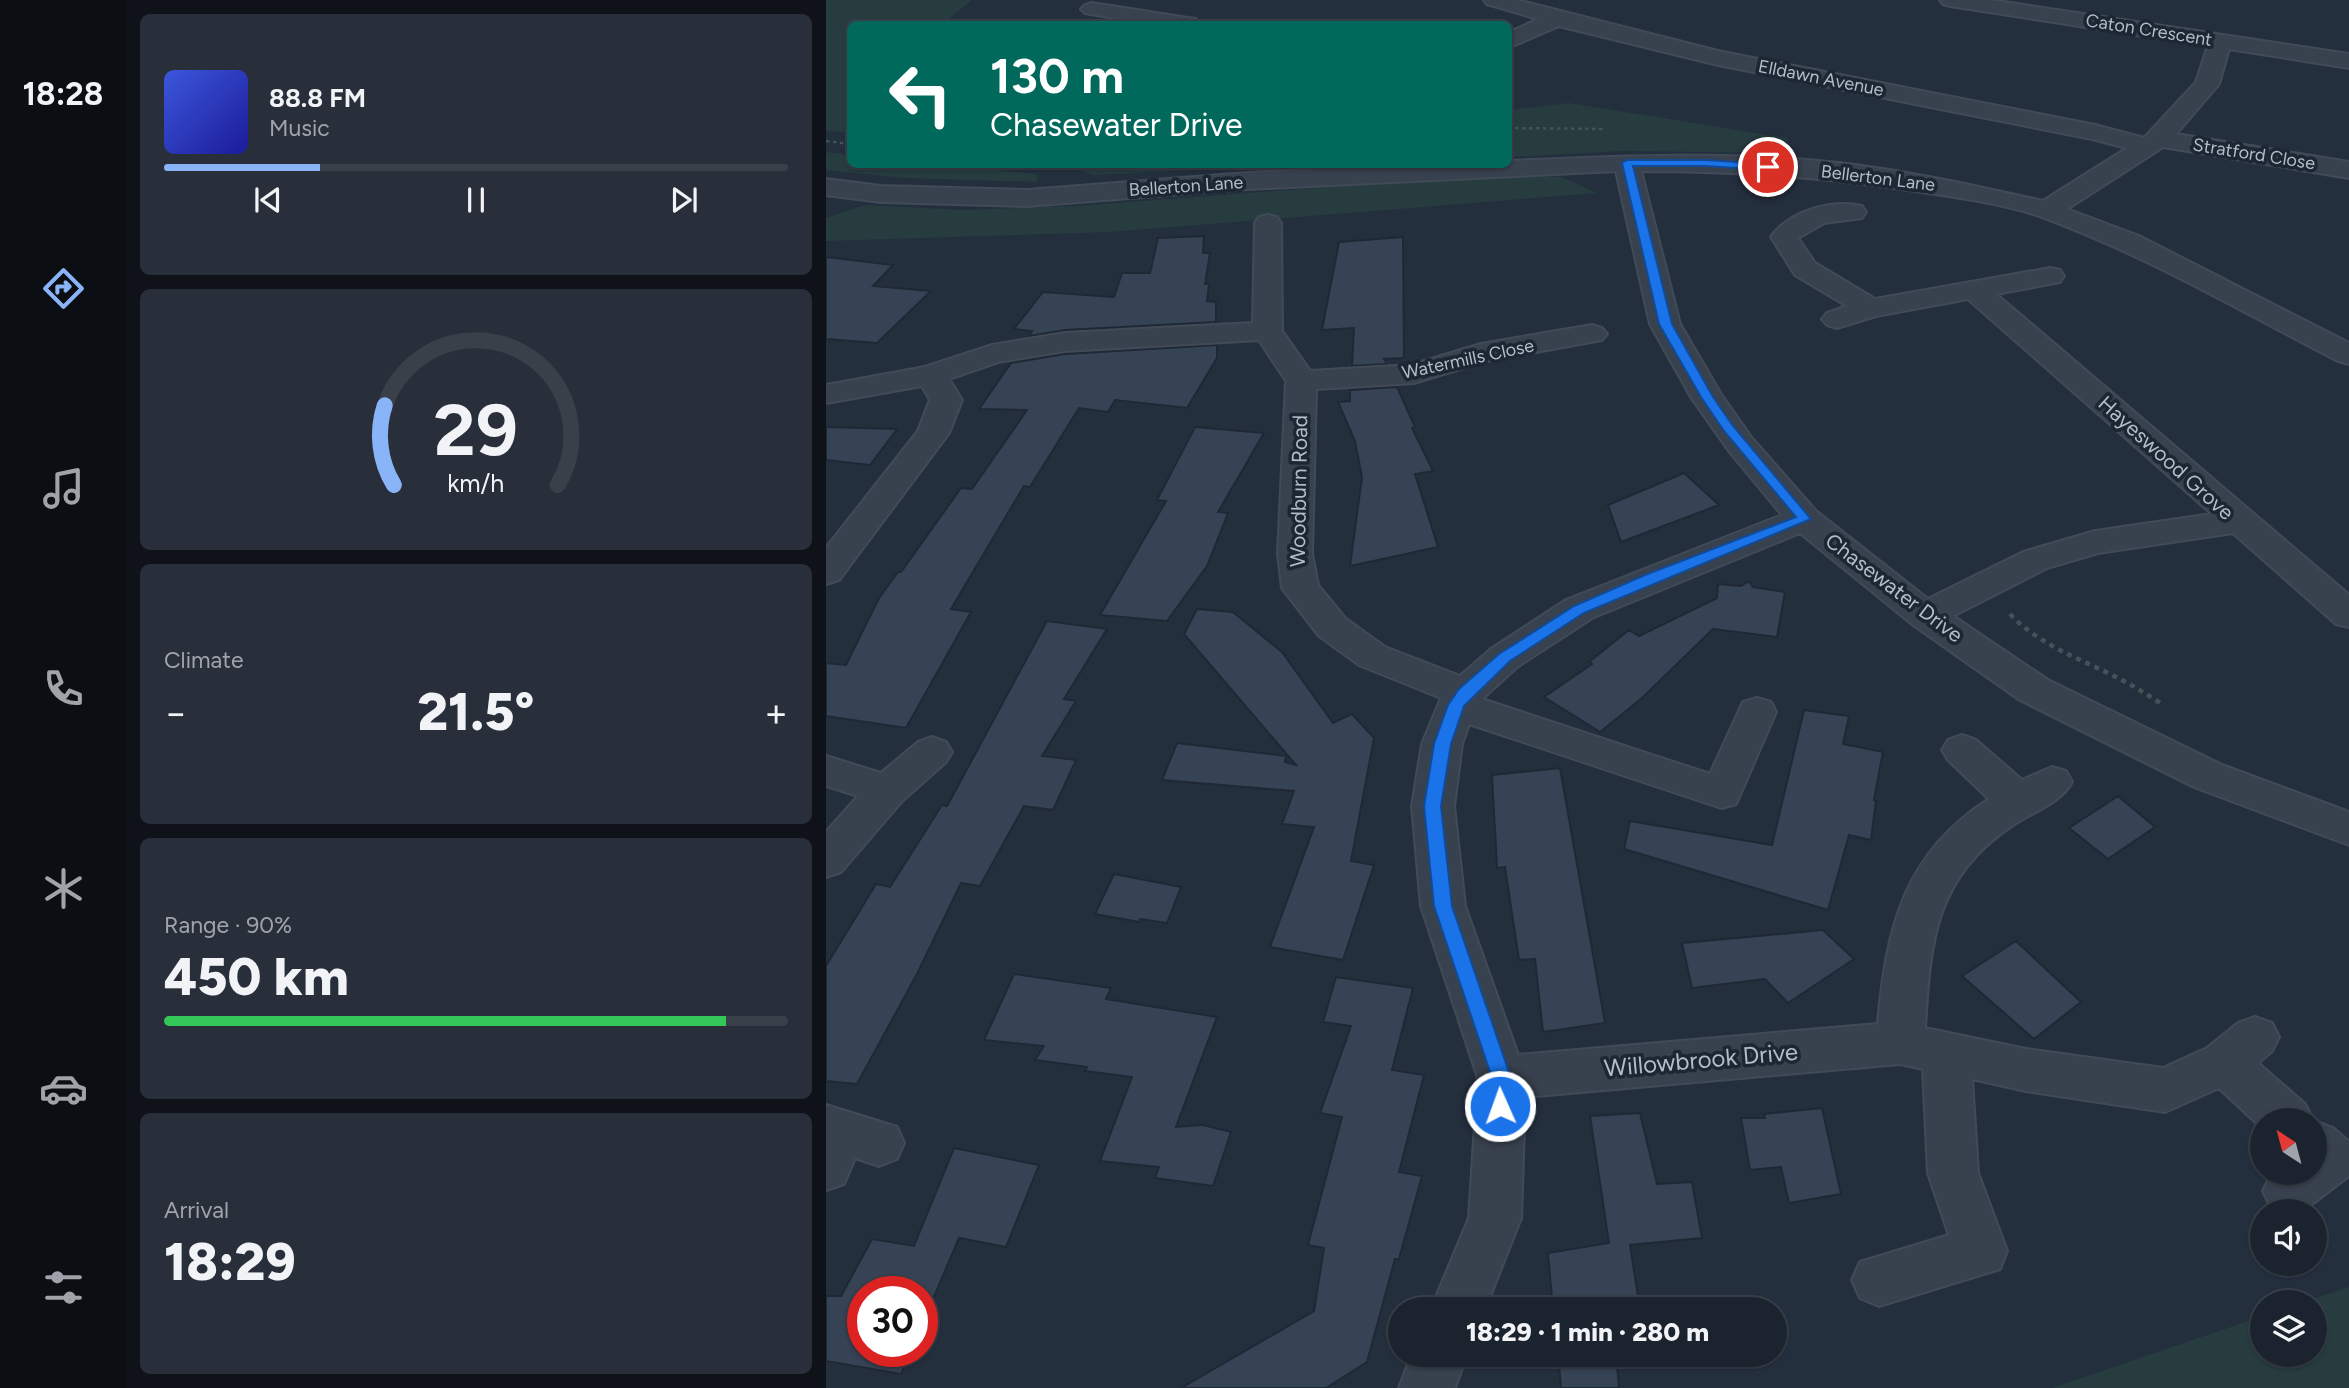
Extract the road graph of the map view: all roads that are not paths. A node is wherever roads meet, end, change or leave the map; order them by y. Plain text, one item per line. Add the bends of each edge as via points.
1 (1494, 0) edge
2 (1950, 0) edge
3 (1092, 9) dead end
4 (1556, 19) junction
5 (1169, 21) edge
6 (1512, 40) edge
7 (2221, 41) junction
8 (2349, 61) edge
9 (2154, 143) junction
10 (1627, 163) junction
11 (2349, 170) edge
12 (827, 187) edge
13 (2047, 210) junction
14 (1853, 212) dead end
15 (1268, 223) dead end
16 (2050, 276) dead end
17 (1974, 290) junction
18 (1870, 308) junction
19 (1837, 319) dead end
20 (1267, 331) junction
21 (1592, 334) dead end
22 (2349, 355) edge
23 (931, 374) junction
24 (1301, 381) junction
25 (826, 394) edge
26 (1804, 519) junction
27 (2240, 521) junction
28 (826, 572) edge
29 (2349, 614) edge
30 (1925, 615) junction
31 (1461, 699) junction
32 (1757, 712) dead end
33 (1962, 750) dead end
34 (932, 752) dead end
35 (826, 771) edge
36 (888, 790) junction
37 (2349, 829) edge
38 (826, 860) edge
39 (1923, 1048) junction
40 (1502, 1078) junction
41 (2280, 1108) edge
42 (1879, 1280) dead end
43 (1463, 1297) edge
44 (1435, 1367) edge
45 (1427, 1388) edge

1 - 4 street, Elldawn Avenue
2 - 7 street, Caton Crescent
3 - 5 street
4 - 6 street
4 - 9 street, Elldawn Avenue via 1737,61
7 - 8 street, Caton Crescent
7 - 9 street via 2207,84
9 - 11 street, Stratford Close
9 - 13 street
10 - 12 street, Bellerton Lane via 1247,181 1027,198 881,194
10 - 13 street, Bellerton Lane via 1838,171 1955,189
10 - 26 street, Chasewater Drive via 1665,324 1733,435
13 - 22 street, Bellerton Lane via 2129,242
14 - 18 street via 1823,214 1800,222 1784,237 1805,269
15 - 20 street
16 - 17 street
17 - 18 street
17 - 27 street, Hayeswood Grove
18 - 19 street
20 - 23 street via 1065,342 992,354
20 - 24 street
21 - 24 street, Watermills Close via 1481,353 1414,374
23 - 25 street
23 - 28 street via 946,400 933,433
24 - 31 street, Woodburn Road via 1295,554 1300,589 1332,627 1372,656
26 - 30 street, Chasewater Drive
26 - 31 street via 1579,609 1504,658
27 - 29 street
27 - 30 street, Hayeswood Grove via 2095,542 2035,560
30 - 37 street, Chasewater Drive via 2034,690 2208,776
31 - 32 street, Woodburn Road via 1722,793
31 - 40 street via 1442,744 1433,806 1443,906
33 - 39 street via 2035,792 1958,846 1926,890 1904,986
34 - 36 street
35 - 36 street
36 - 38 street
39 - 40 street, Willowbrook Drive
39 - 41 street, Willowbrook Drive via 2026,1070 2165,1090 2239,1050
39 - 42 street via 1953,1173 1981,1251
40 - 43 street via 1495,1217
44 - 45 street

